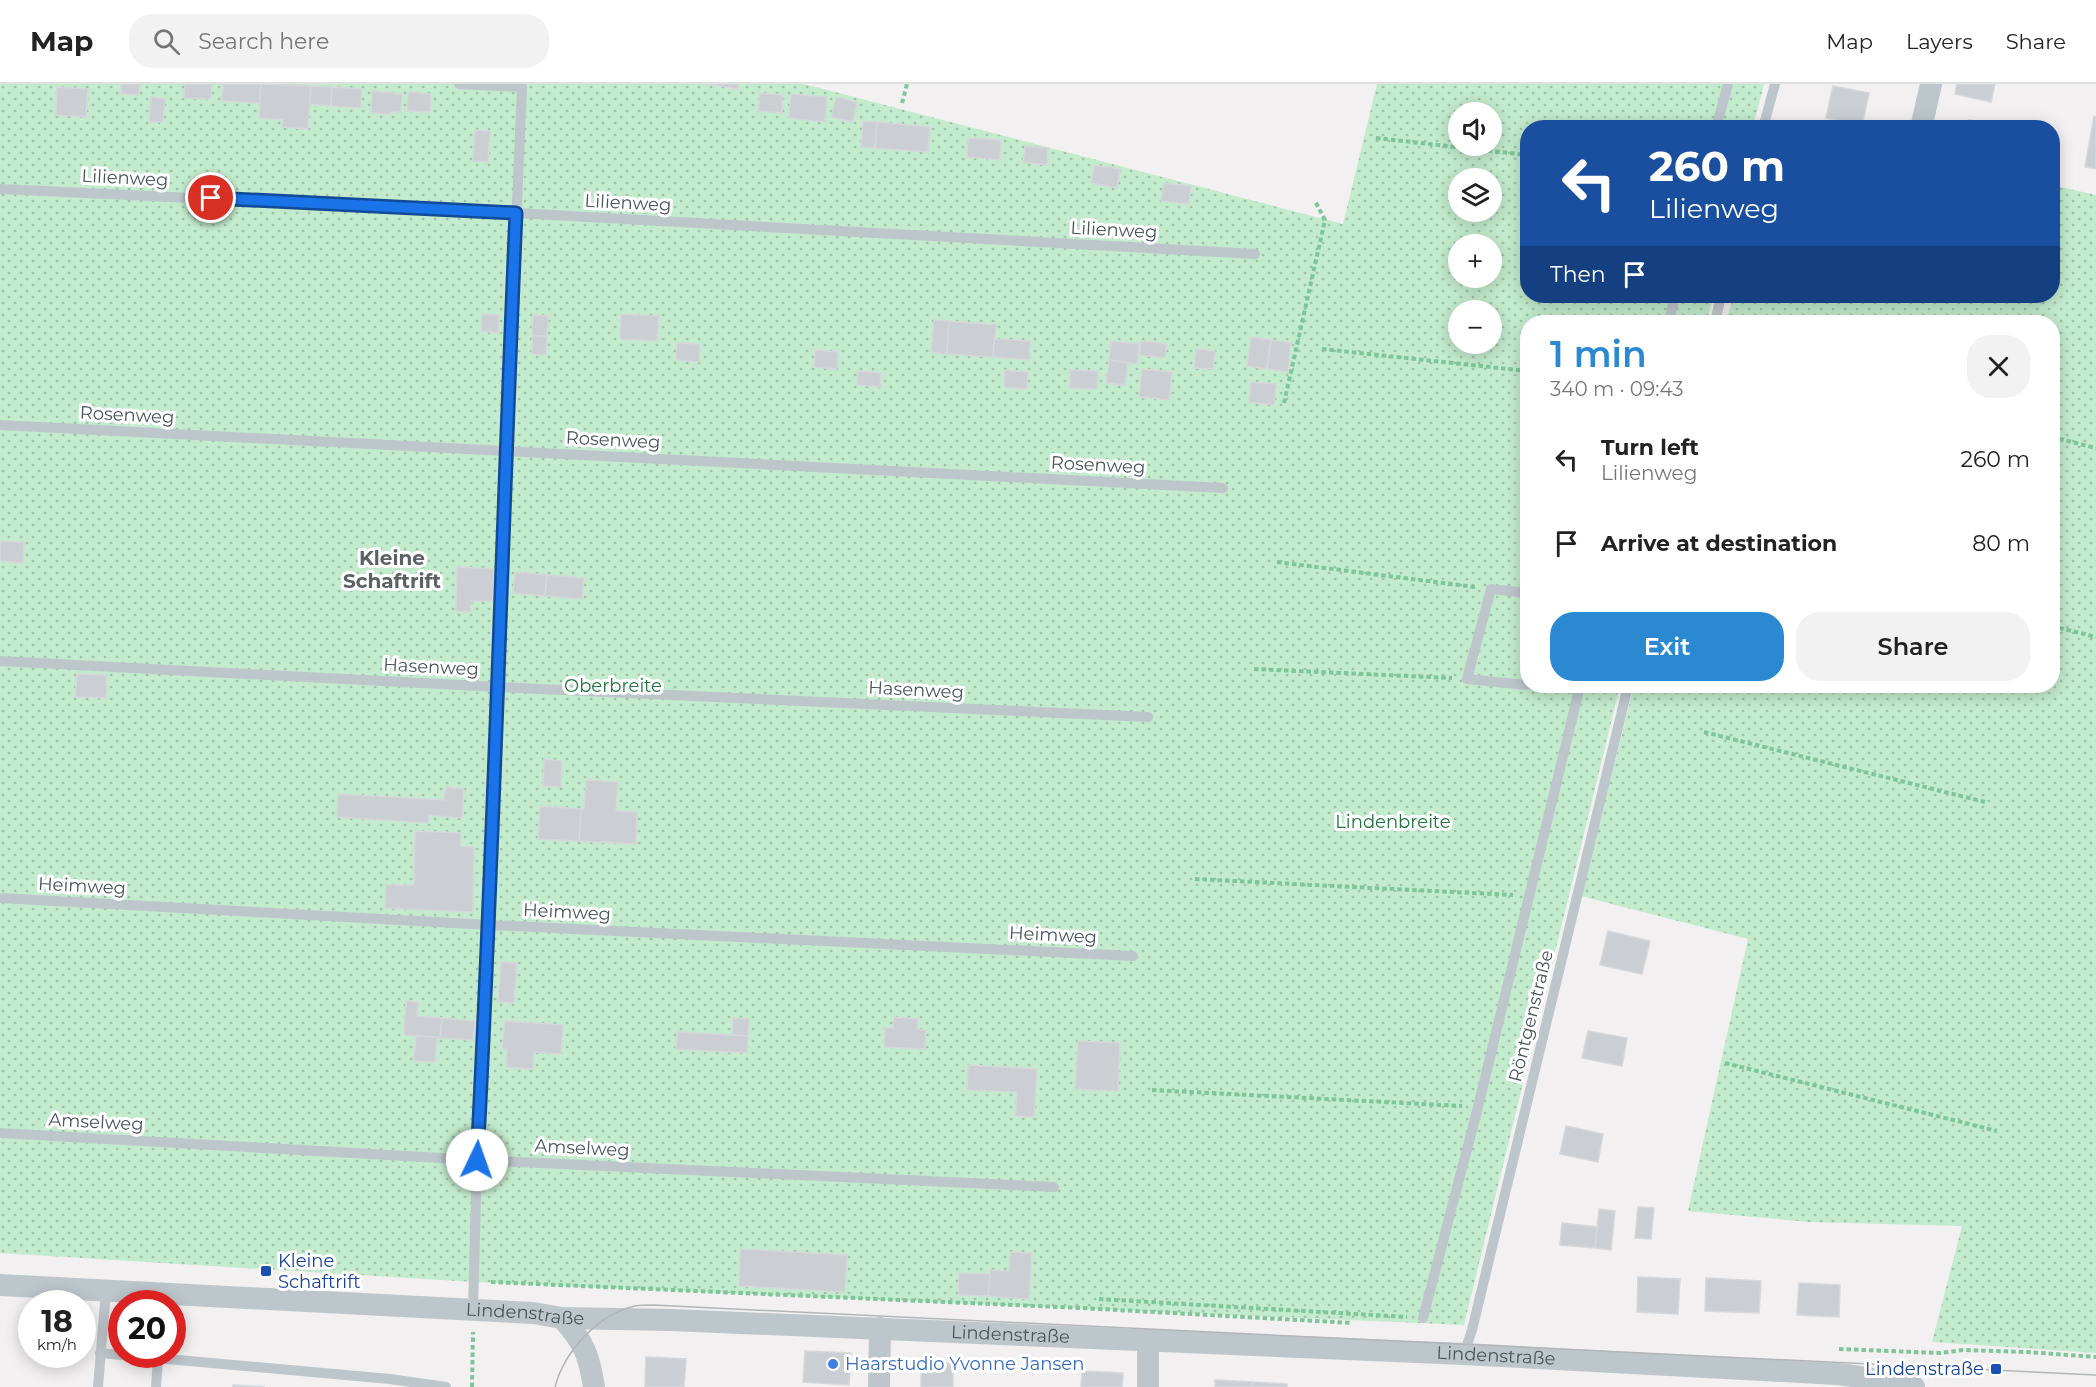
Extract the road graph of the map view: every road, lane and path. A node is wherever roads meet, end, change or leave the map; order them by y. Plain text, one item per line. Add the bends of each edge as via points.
1 (459, 84) edge
2 (907, 84) edge
3 (1728, 84) edge
4 (1775, 84) edge
5 (1931, 84) edge
6 (902, 103) dead end
7 (1718, 120) edge
8 (1765, 120) edge
9 (1923, 120) edge
10 (1376, 138) dead end
11 (1520, 154) edge
12 (0, 189) edge
13 (1315, 201) dead end
14 (516, 213) junction
15 (1255, 254) dead end
16 (1322, 349) dead end
17 (1520, 370) edge
18 (1284, 403) dead end
19 (0, 425) edge
20 (2060, 439) edge
21 (2096, 448) edge
22 (506, 450) junction
23 (1223, 488) dead end
24 (1278, 562) dead end
25 (1491, 589) junction
26 (1520, 592) edge
27 (2060, 628) edge
28 (2096, 637) edge
29 (0, 661) edge
30 (1254, 669) dead end
31 (1467, 679) junction
32 (1520, 683) edge
33 (497, 687) junction
34 (1578, 693) edge
35 (1626, 693) edge
36 (1148, 717) dead end
37 (1704, 732) dead end
38 (1985, 802) dead end
39 (1196, 879) dead end
40 (1529, 896) junction
41 (0, 898) edge
42 (490, 925) junction
43 (1133, 956) dead end
44 (1725, 1063) dead end
45 (1152, 1090) dead end
46 (1478, 1107) junction
47 (1997, 1131) dead end
48 (0, 1133) edge
49 (477, 1160) junction
50 (1054, 1187) dead end
51 (474, 1281) junction
52 (0, 1285) edge
53 (106, 1290) junction
54 (1099, 1299) dead end
55 (473, 1310) junction
56 (562, 1318) junction
57 (1423, 1318) joint
58 (1354, 1324) dead end
59 (880, 1328) junction
60 (1148, 1340) junction
61 (1838, 1348) dead end
62 (100, 1353) junction
63 (108, 1354) edge
64 (1464, 1354) junction
65 (2096, 1357) edge
66 (186, 1361) edge
67 (157, 1368) edge
68 (98, 1387) edge
69 (156, 1387) edge
70 (446, 1387) edge
71 (472, 1387) edge
72 (594, 1387) edge
73 (879, 1387) edge
74 (1148, 1387) edge
75 (1914, 1387) edge

1 - 14 lane via 522,87
2 - 6 path
3 - 7 lane
4 - 8 lane
5 - 9 street
10 - 11 path
12 - 14 lane, Lilienweg
13 - 18 path via 1325,220
14 - 15 lane, Lilienweg
14 - 22 lane
16 - 17 path
19 - 22 lane, Rosenweg
20 - 21 path
22 - 23 lane, Rosenweg
22 - 33 lane
24 - 25 path
25 - 26 lane
25 - 31 lane
27 - 28 path
29 - 33 lane, Hasenweg
30 - 31 path
31 - 32 lane
33 - 36 lane, Hasenweg
33 - 42 lane
34 - 40 lane
35 - 64 lane, Röntgenstraße
37 - 38 path
39 - 40 path
40 - 46 lane
41 - 42 lane, Heimweg
42 - 43 lane, Heimweg
42 - 49 lane
44 - 47 path
45 - 46 path
46 - 57 lane
48 - 49 lane, Amselweg
49 - 50 lane, Amselweg
49 - 51 lane
51 - 55 lane
51 - 58 path via 1070,1307
52 - 53 street, Lindenstraße
53 - 55 street, Lindenstraße
53 - 62 lane
54 - 57 path
55 - 56 street, Lindenstraße
55 - 71 path
56 - 59 street, Lindenstraße
56 - 72 street via 581,1340
59 - 60 street, Lindenstraße
59 - 73 street
60 - 64 street, Lindenstraße
60 - 74 street
61 - 65 path
62 - 63 lane
62 - 68 lane
64 - 75 street, Lindenstraße via 1837,1374
66 - 70 lane
67 - 69 lane

